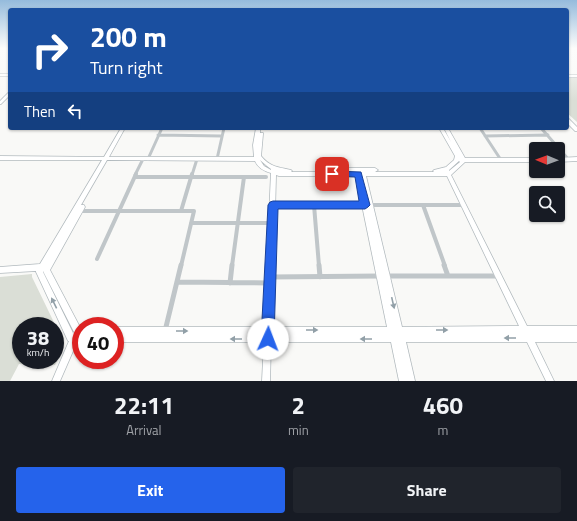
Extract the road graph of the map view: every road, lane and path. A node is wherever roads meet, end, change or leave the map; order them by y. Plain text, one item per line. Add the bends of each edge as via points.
1 (8, 92) edge
2 (8, 96) edge
3 (0, 99) edge
4 (0, 102) edge
5 (569, 118) edge
6 (569, 122) edge
7 (577, 126) edge
8 (122, 130) edge
9 (126, 130) edge
10 (161, 130) edge
11 (224, 130) edge
12 (258, 130) edge
13 (261, 130) edge
14 (442, 130) edge
15 (447, 130) edge
16 (481, 130) edge
17 (543, 130) edge
18 (577, 130) edge
19 (158, 136) junction
20 (222, 136) junction
21 (485, 136) junction
22 (548, 136) junction
23 (0, 158) edge
24 (107, 159) junction
25 (145, 159) junction
26 (197, 159) junction
27 (217, 159) junction
28 (258, 159) junction
29 (460, 160) junction
30 (501, 160) junction
31 (529, 160) edge
32 (565, 160) edge
33 (569, 160) junction
34 (577, 160) edge
35 (274, 171) junction
36 (447, 172) junction
37 (361, 173) junction
38 (135, 177) junction
39 (191, 177) junction
40 (244, 177) junction
41 (266, 177) dead end
42 (273, 205) junction
43 (314, 205) junction
44 (368, 205) junction
45 (423, 205) junction
46 (464, 205) junction
47 (80, 211) junction
48 (119, 211) junction
49 (181, 211) junction
50 (272, 222) junction
51 (192, 223) junction
52 (238, 223) junction
53 (97, 259) dead end
54 (45, 267) junction
55 (0, 270) edge
56 (384, 276) junction
57 (448, 276) junction
58 (499, 276) junction
59 (320, 277) junction
60 (270, 280) junction
61 (177, 282) junction
62 (230, 283) junction
63 (268, 330) junction
64 (525, 330) junction
65 (577, 330) edge
66 (124, 331) edge
67 (165, 331) junction
68 (396, 334) junction
69 (72, 338) edge
70 (124, 338) edge
71 (529, 338) junction
72 (577, 338) edge
73 (268, 339) junction
74 (72, 349) edge
75 (56, 381) edge
76 (266, 381) edge
77 (403, 381) edge
78 (411, 381) edge
79 (550, 381) edge

1 - 3 street
2 - 4 street
5 - 7 street
6 - 18 street
8 - 24 street
9 - 24 street
10 - 19 street
11 - 20 street
12 - 28 street
13 - 28 street
14 - 29 street
15 - 29 street
16 - 21 street
17 - 22 street
19 - 20 street
19 - 25 street
20 - 27 street
21 - 22 street
21 - 30 street
22 - 33 street
23 - 24 street
24 - 25 street
24 - 47 street
24 - 54 street
25 - 26 street
25 - 38 street
26 - 27 street
26 - 39 street
27 - 28 street
28 - 35 street via 270,172
29 - 30 street
29 - 36 street via 463,162 454,171
30 - 31 street
32 - 33 street
33 - 34 street
35 - 37 street
35 - 42 street
36 - 37 street
36 - 46 street
37 - 44 street
38 - 39 street
38 - 48 street
39 - 40 street
39 - 49 street
40 - 41 street
40 - 52 street
42 - 43 street
42 - 50 street
43 - 44 street
43 - 59 street
44 - 45 street
44 - 56 street
45 - 46 street
45 - 57 street
46 - 58 street
47 - 48 street
47 - 54 street
48 - 49 street
48 - 53 street
49 - 51 street via 194,211
50 - 52 street
50 - 60 street
51 - 52 street
51 - 61 street
52 - 62 street
54 - 55 street
54 - 69 street via 39,272
56 - 57 street
56 - 59 street
56 - 68 street
57 - 58 street
58 - 64 street
59 - 60 street
60 - 62 street
60 - 63 street
61 - 62 street
61 - 67 street
67 -> 63 street
63 -> 68 street
63 - 73 street
64 - 65 street
68 -> 64 street
64 - 71 street
66 - 67 street
71 -> 68 street
68 -> 73 street
68 - 77 street
68 - 78 street
73 -> 70 street
71 - 72 street
71 - 79 street
73 - 76 street
74 - 75 street

